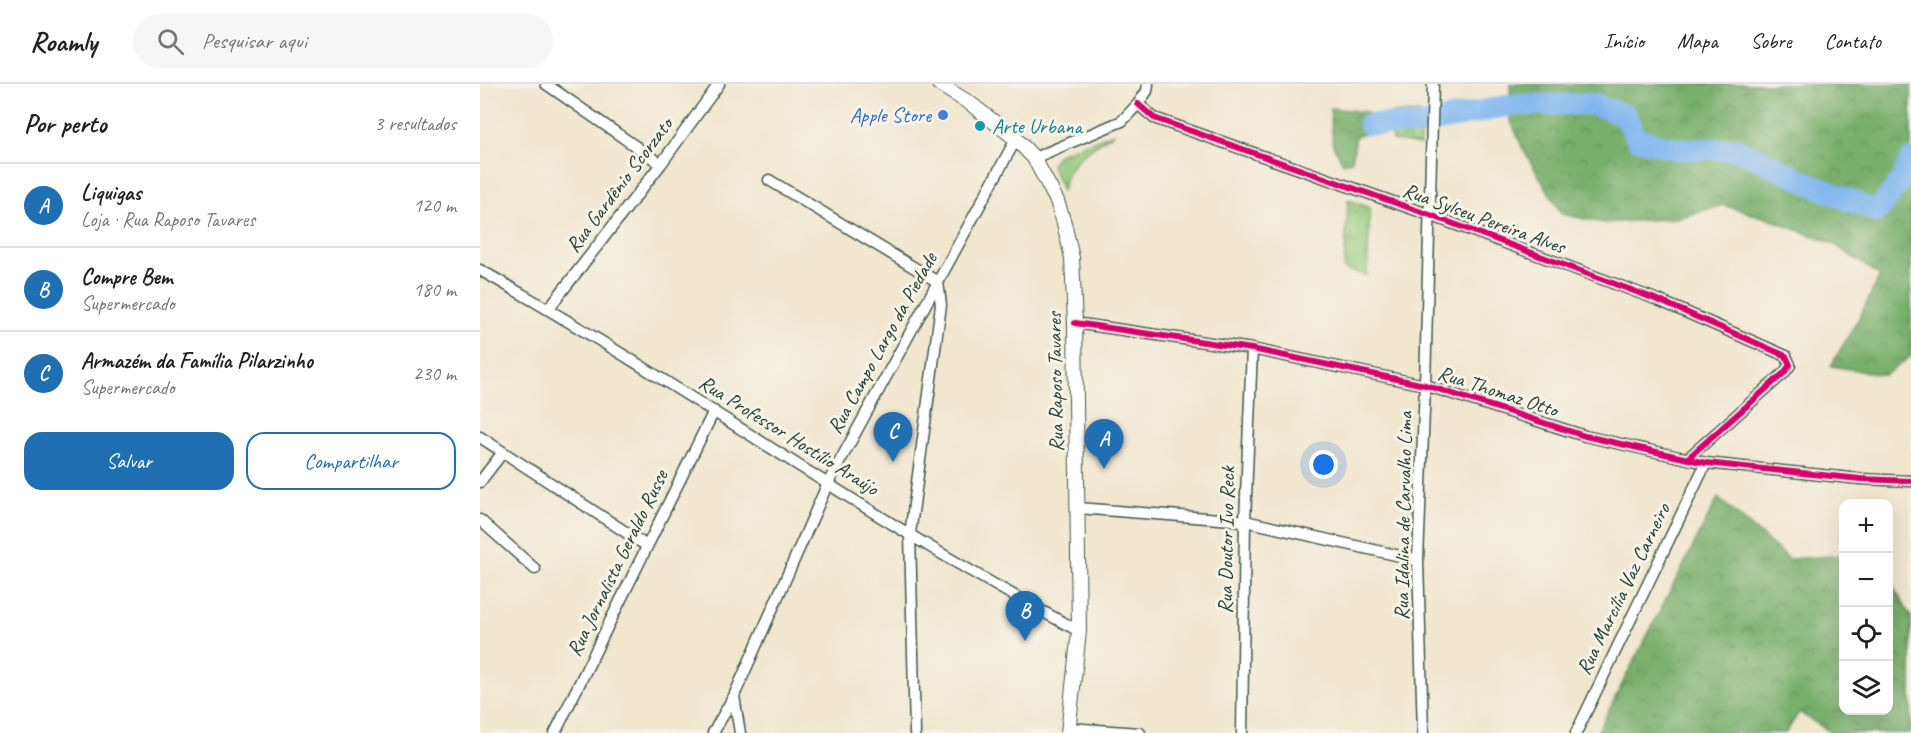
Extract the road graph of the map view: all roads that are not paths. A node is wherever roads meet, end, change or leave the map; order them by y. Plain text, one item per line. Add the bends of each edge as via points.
1 (546, 84) edge
2 (719, 84) edge
3 (939, 84) edge
4 (1148, 84) edge
5 (1433, 84) edge
6 (1138, 104) junction
7 (1016, 139) junction
8 (1034, 158) junction
9 (661, 164) junction
10 (769, 180) dead end
11 (1430, 215) junction
12 (480, 270) edge
13 (938, 282) junction
14 (549, 308) junction
15 (1075, 323) junction
16 (1252, 349) junction
17 (1425, 385) junction
18 (714, 411) junction
19 (480, 437) edge
20 (503, 452) junction
21 (1688, 458) junction
22 (1706, 463) junction
23 (1911, 481) edge
24 (480, 482) edge
25 (828, 483) junction
26 (1078, 508) junction
27 (480, 520) edge
28 (1245, 521) junction
29 (910, 534) junction
30 (647, 546) junction
31 (1418, 560) junction
32 (535, 569) dead end
33 (1079, 631) junction
34 (734, 696) junction
35 (1069, 730) edge
36 (555, 733) edge
37 (713, 733) edge
38 (740, 733) edge
39 (915, 733) edge
40 (1140, 733) edge
41 (1242, 733) edge
42 (1423, 733) edge
43 (1576, 733) edge

1 - 9 street
2 - 9 street, Rua Gardênio Scorzato
3 - 7 main road, Rua Raposo Tavares
4 - 6 street
5 - 11 street, Rua Idalina de Carvalho Lima
6 - 8 street via 1122,121
6 - 11 street, Rua Sylseu Pereira Alves via 1154,118
7 - 8 main road, Rua Raposo Tavares
7 - 13 street, Rua Campo Largo da Piedade
8 - 15 main road, Rua Raposo Tavares via 1057,201 1064,224 1072,258
9 - 14 street, Rua Gardênio Scorzato
10 - 13 street
11 - 17 street, Rua Idalina de Carvalho Lima
11 - 21 street, Rua Sylseu Pereira Alves via 1658,300 1786,356 1790,365 1784,373
12 - 14 street, Rua Professor Hostílio Araújo
13 - 25 street, Rua Campo Largo da Piedade
13 - 29 street via 940,305
14 - 18 street, Rua Professor Hostílio Araújo
15 - 16 street, Rua Thomaz Otto
15 - 26 main road, Rua Raposo Tavares
16 - 17 street, Rua Thomaz Otto
16 - 28 street, Rua Doutor Ivo Reck
17 - 21 street, Rua Thomaz Otto via 1585,436
17 - 31 street, Rua Idalina de Carvalho Lima
18 - 25 street, Rua Professor Hostílio Araújo
18 - 30 street, Rua Jornalista Geraldo Russe
19 - 20 street
20 - 24 street
20 - 30 street
21 - 22 street, Rua Thomaz Otto
22 - 23 street, Rua Thomaz Otto
22 - 43 street, Rua Marcília Vaz Carneiro
25 - 29 street, Rua Professor Hostílio Araújo
25 - 34 street, Rua Campo Largo da Piedade
26 - 28 street
26 - 33 main road, Rua Raposo Tavares
27 - 32 street
28 - 31 street
28 - 41 street, Rua Doutor Ivo Reck
29 - 33 street, Rua Professor Hostílio Araújo
29 - 39 street
30 - 36 street, Rua Jornalista Geraldo Russe
31 - 42 street, Rua Idalina de Carvalho Lima
33 - 35 main road, Rua Raposo Tavares
34 - 37 street, Rua Campo Largo da Piedade
34 - 38 street
35 - 40 street

